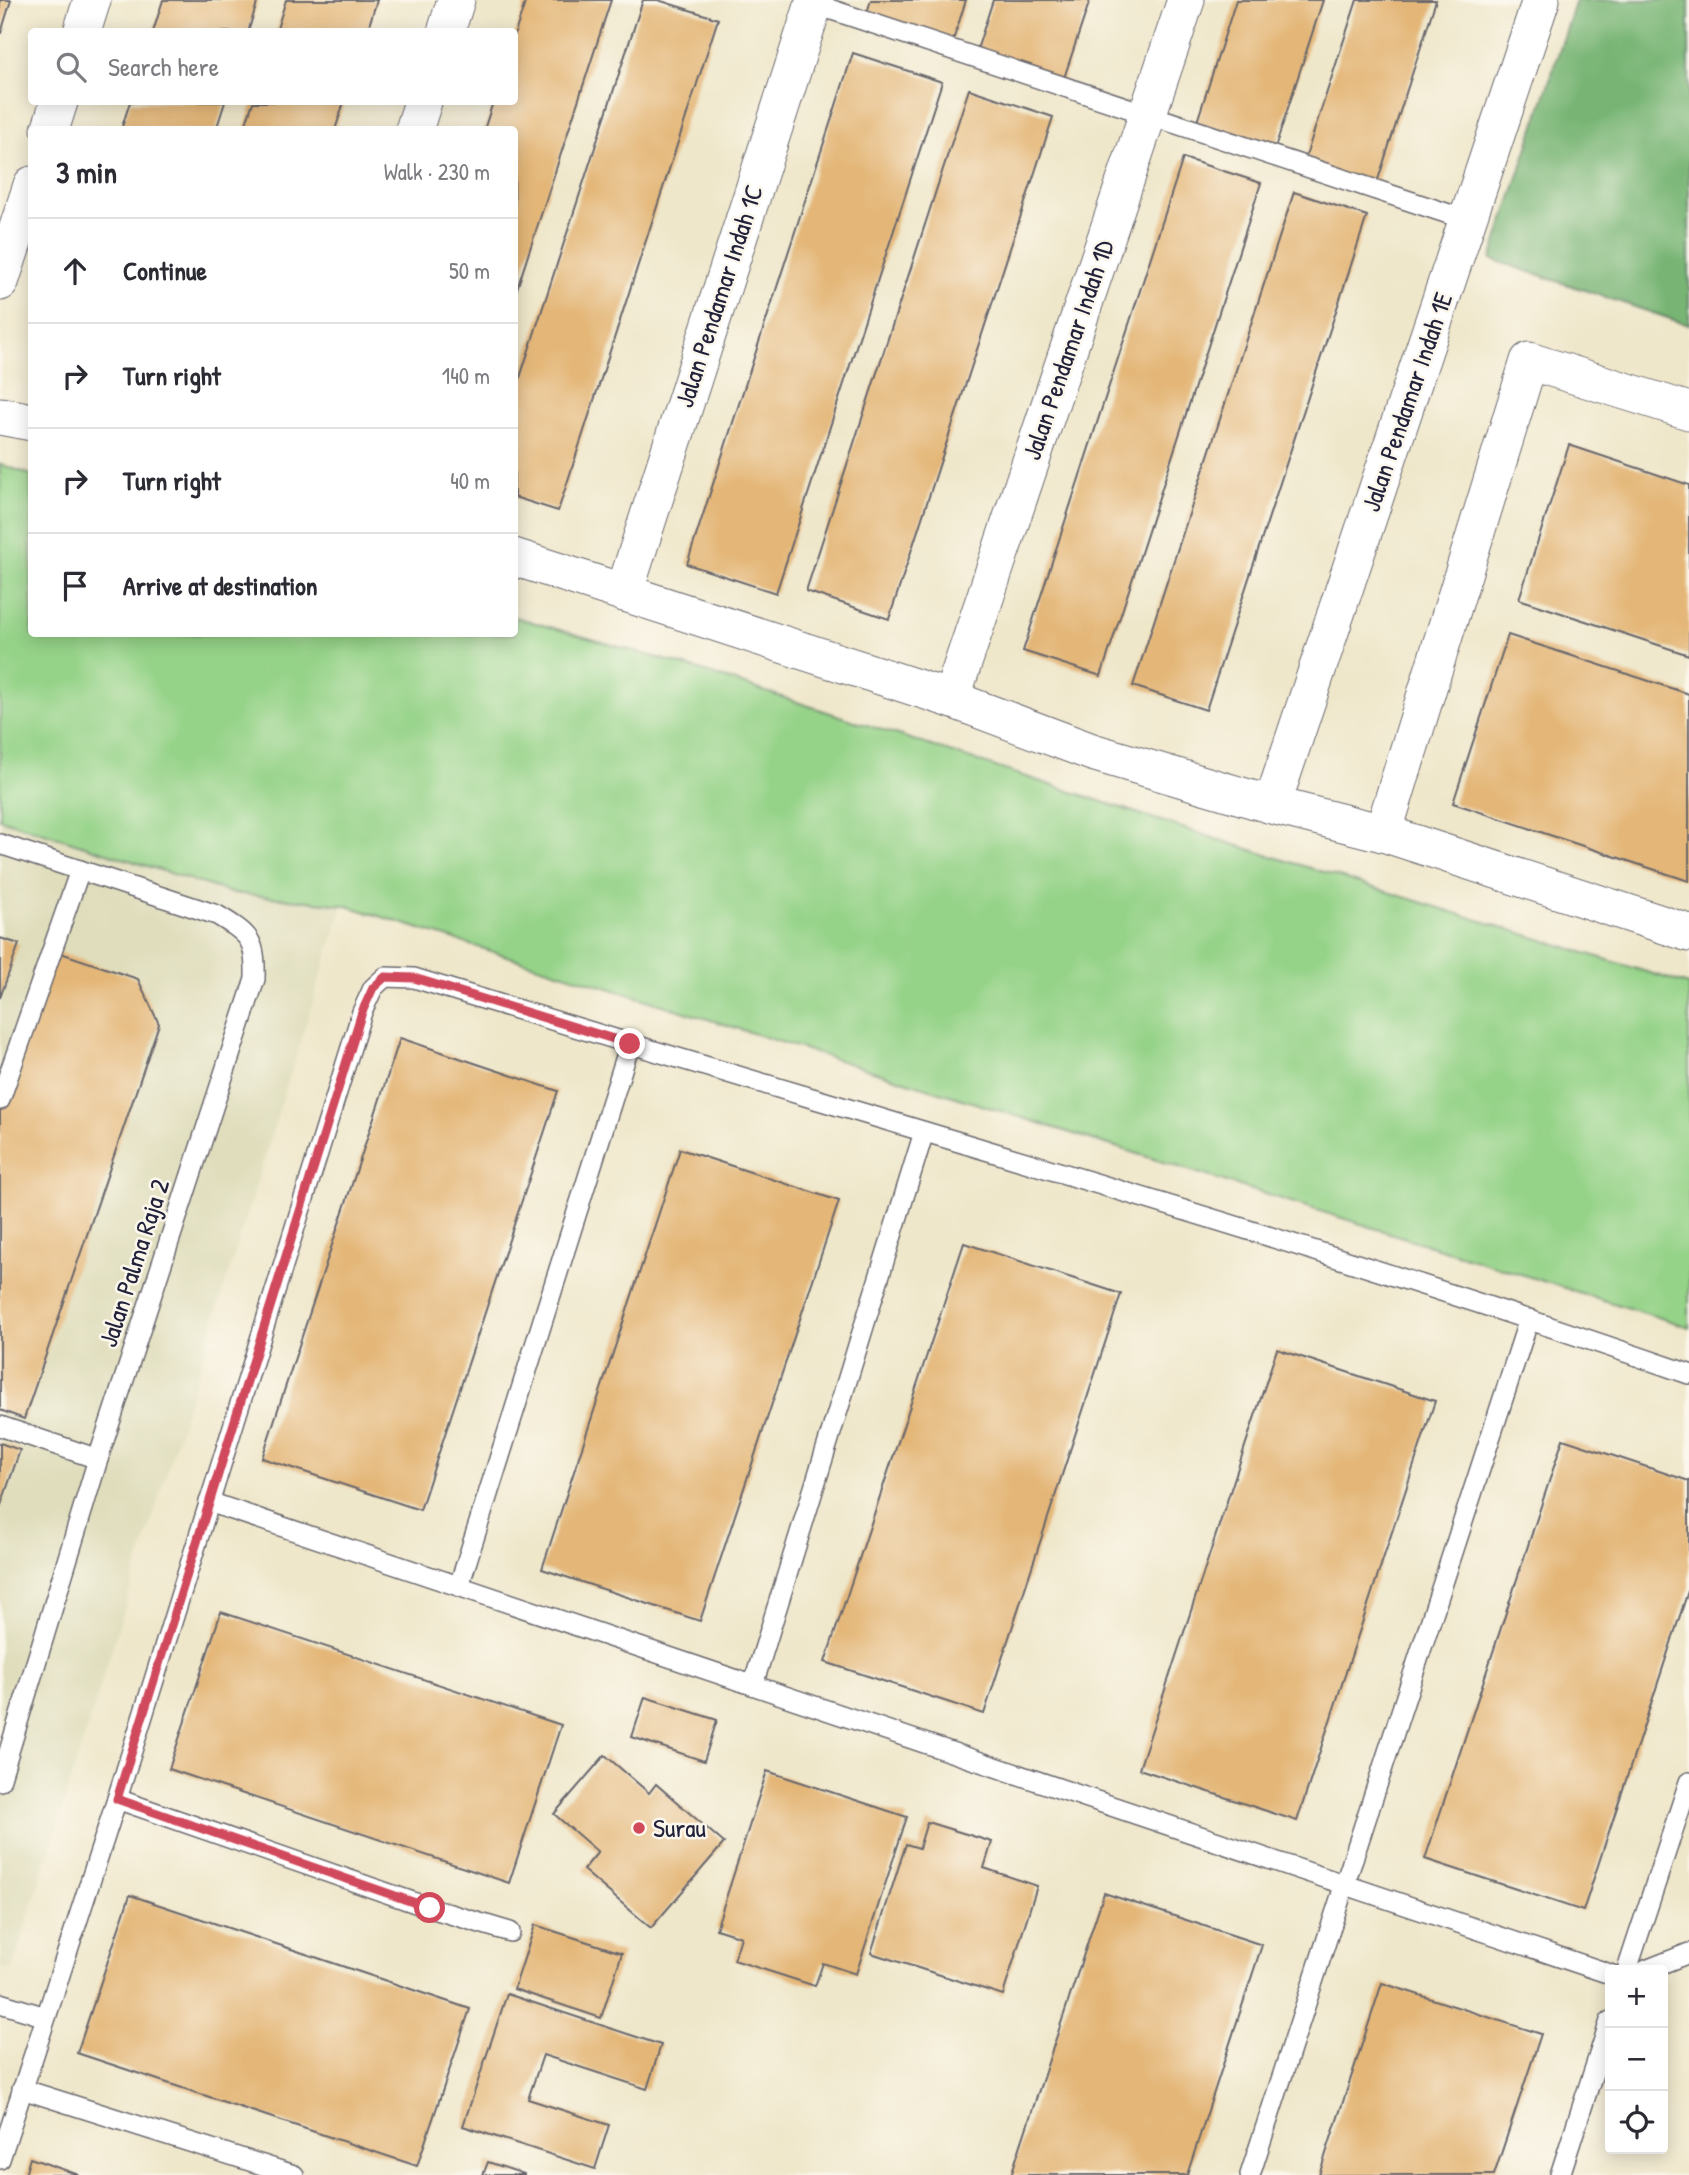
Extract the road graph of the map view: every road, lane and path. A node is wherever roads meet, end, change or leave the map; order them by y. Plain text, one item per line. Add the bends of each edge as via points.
1 (92, 0) edge
2 (456, 0) edge
3 (1186, 0) edge
4 (1541, 0) edge
5 (809, 1) edge
6 (83, 28) edge
7 (447, 28) edge
8 (58, 105) edge
9 (423, 105) edge
10 (1147, 115) junction
11 (51, 126) edge
12 (416, 126) edge
13 (28, 198) edge
14 (1468, 220) junction
15 (0, 282) edge
16 (1689, 411) edge
17 (0, 416) edge
18 (28, 421) edge
19 (518, 558) edge
20 (624, 593) junction
21 (951, 699) junction
22 (1272, 805) junction
23 (1383, 832) junction
24 (0, 844) edge
25 (80, 870) junction
26 (1689, 933) edge
27 (630, 1044) junction
28 (0, 1100) edge
29 (924, 1132) junction
30 (1529, 1319) junction
31 (1689, 1374) edge
32 (0, 1426) edge
33 (98, 1459) junction
34 (209, 1502) junction
35 (459, 1586) junction
36 (753, 1685) junction
37 (0, 1781) edge
38 (1689, 1782) edge
39 (117, 1799) junction
40 (1345, 1884) junction
41 (510, 1932) dead end
42 (1689, 1953) edge
43 (1629, 1965) edge
44 (1659, 1965) edge
45 (1605, 1972) edge
46 (0, 2003) edge
47 (46, 2017) junction
48 (1608, 2028) edge
49 (22, 2089) junction
50 (0, 2160) edge
51 (274, 2172) edge
52 (294, 2175) edge
53 (1250, 2175) edge
54 (1560, 2175) edge

1 - 6 street
2 - 7 street
3 - 10 street, Jalan Pendamar Indah 1D
4 - 14 street, Jalan Pendamar Indah 1E
5 - 10 lane
5 - 20 street, Jalan Pendamar Indah 1C
8 - 11 street
9 - 12 street
10 - 14 lane
10 - 21 street, Jalan Pendamar Indah 1D
13 - 15 street
14 - 22 street, Jalan Pendamar Indah 1E
16 - 23 street via 1530,361
17 - 18 street
19 - 20 street
20 - 21 street
21 - 22 street via 1091,752
22 - 23 street
23 - 26 street
24 - 25 lane, Jalan Palma Raja 2
25 - 28 lane
25 - 33 lane, Jalan Palma Raja 2 via 217,915 245,933 255,955 255,979
27 - 29 lane
27 - 34 lane via 414,978 385,977 373,988
27 - 35 lane
29 - 30 lane
29 - 36 lane
30 - 31 lane
30 - 40 lane
32 - 33 lane
33 - 37 lane, Jalan Palma Raja 2
34 - 35 lane
34 - 39 lane
35 - 36 lane
36 - 40 lane
38 - 43 lane
39 - 41 lane
39 - 47 lane
40 - 45 lane
40 - 53 lane
42 - 44 lane
46 - 47 lane
47 - 49 lane
48 - 54 lane
49 - 50 lane
49 - 51 lane
51 - 52 lane

